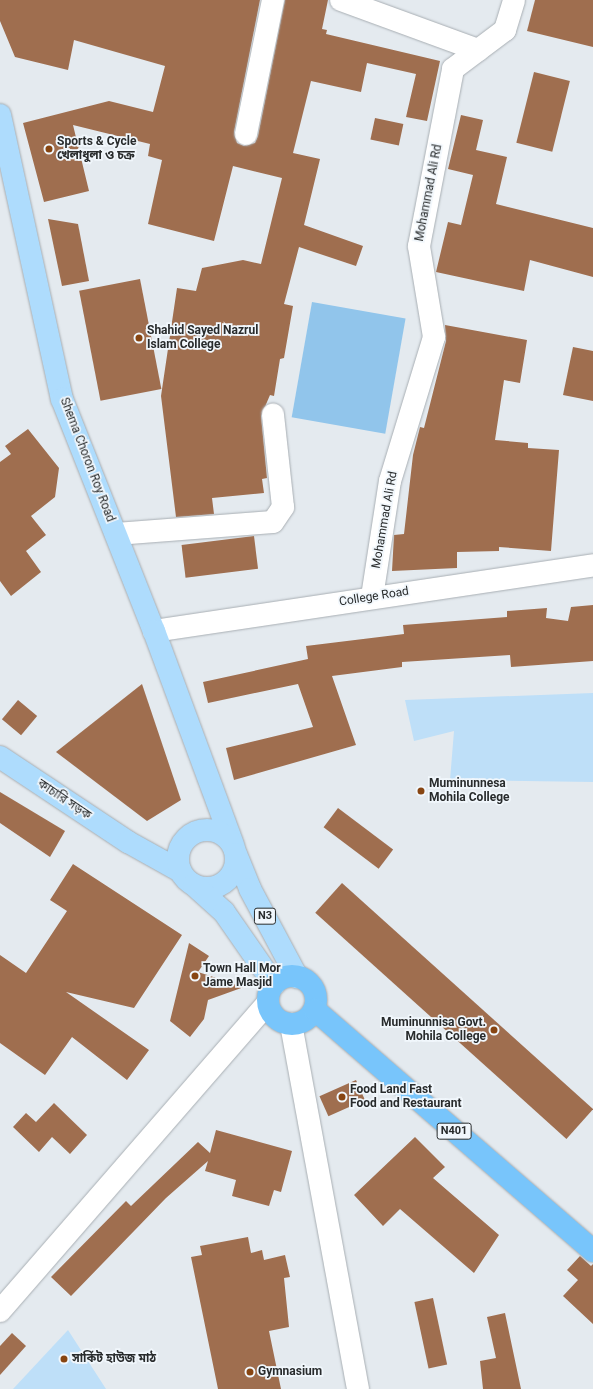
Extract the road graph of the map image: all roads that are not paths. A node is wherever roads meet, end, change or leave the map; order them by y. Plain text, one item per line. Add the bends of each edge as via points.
1 (273, 0) edge
2 (341, 0) edge
3 (514, 0) edge
4 (478, 50) junction
5 (0, 115) edge
6 (246, 134) dead end
7 (273, 415) dead end
8 (116, 534) junction
9 (593, 565) edge
10 (372, 597) junction
11 (154, 631) junction
12 (0, 757) edge
13 (205, 771) junction
14 (190, 837) junction
15 (128, 842) junction
16 (234, 849) junction
17 (187, 878) junction
18 (298, 977) junction
19 (271, 993) junction
20 (315, 1010) junction
21 (291, 1024) junction
22 (593, 1251) edge
23 (0, 1311) edge
24 (358, 1389) edge

1 - 6 street
2 - 4 street
3 - 4 street, Mohammad Ali Rd via 505,30
4 - 10 street, Mohammad Ali Rd via 453,69 419,246 434,337 390,481
5 - 8 main road, Shema Choron Roy Road / N3 via 62,400
7 - 8 street via 283,507 273,522
8 - 11 main road, Shema Choron Roy Road / N3
9 - 10 street, College Road
10 - 11 street, College Road
11 - 13 main road, Shema Choron Roy Road / N3
12 - 15 main road, কাচারি সড়ক
13 - 14 main road, Shema Choron Roy Road / N3 via 205,811
13 - 16 main road, Shema Choron Roy Road / N3
14 - 15 main road
14 - 16 main road via 218,832
14 - 17 main road, N3 via 178,862
15 - 17 main road, কাচারি সড়ক
16 - 17 main road via 234,871 221,885 203,888
16 - 18 main road, N3 via 250,890
17 - 19 main road, কাচারি সড়ক / N3 via 224,912
18 - 19 highway via 282,978
18 - 20 highway, N3 via 314,990
19 - 21 highway, N3 via 274,1016
19 - 23 street
20 - 21 highway via 308,1019
20 - 22 highway, N401
21 - 24 street

